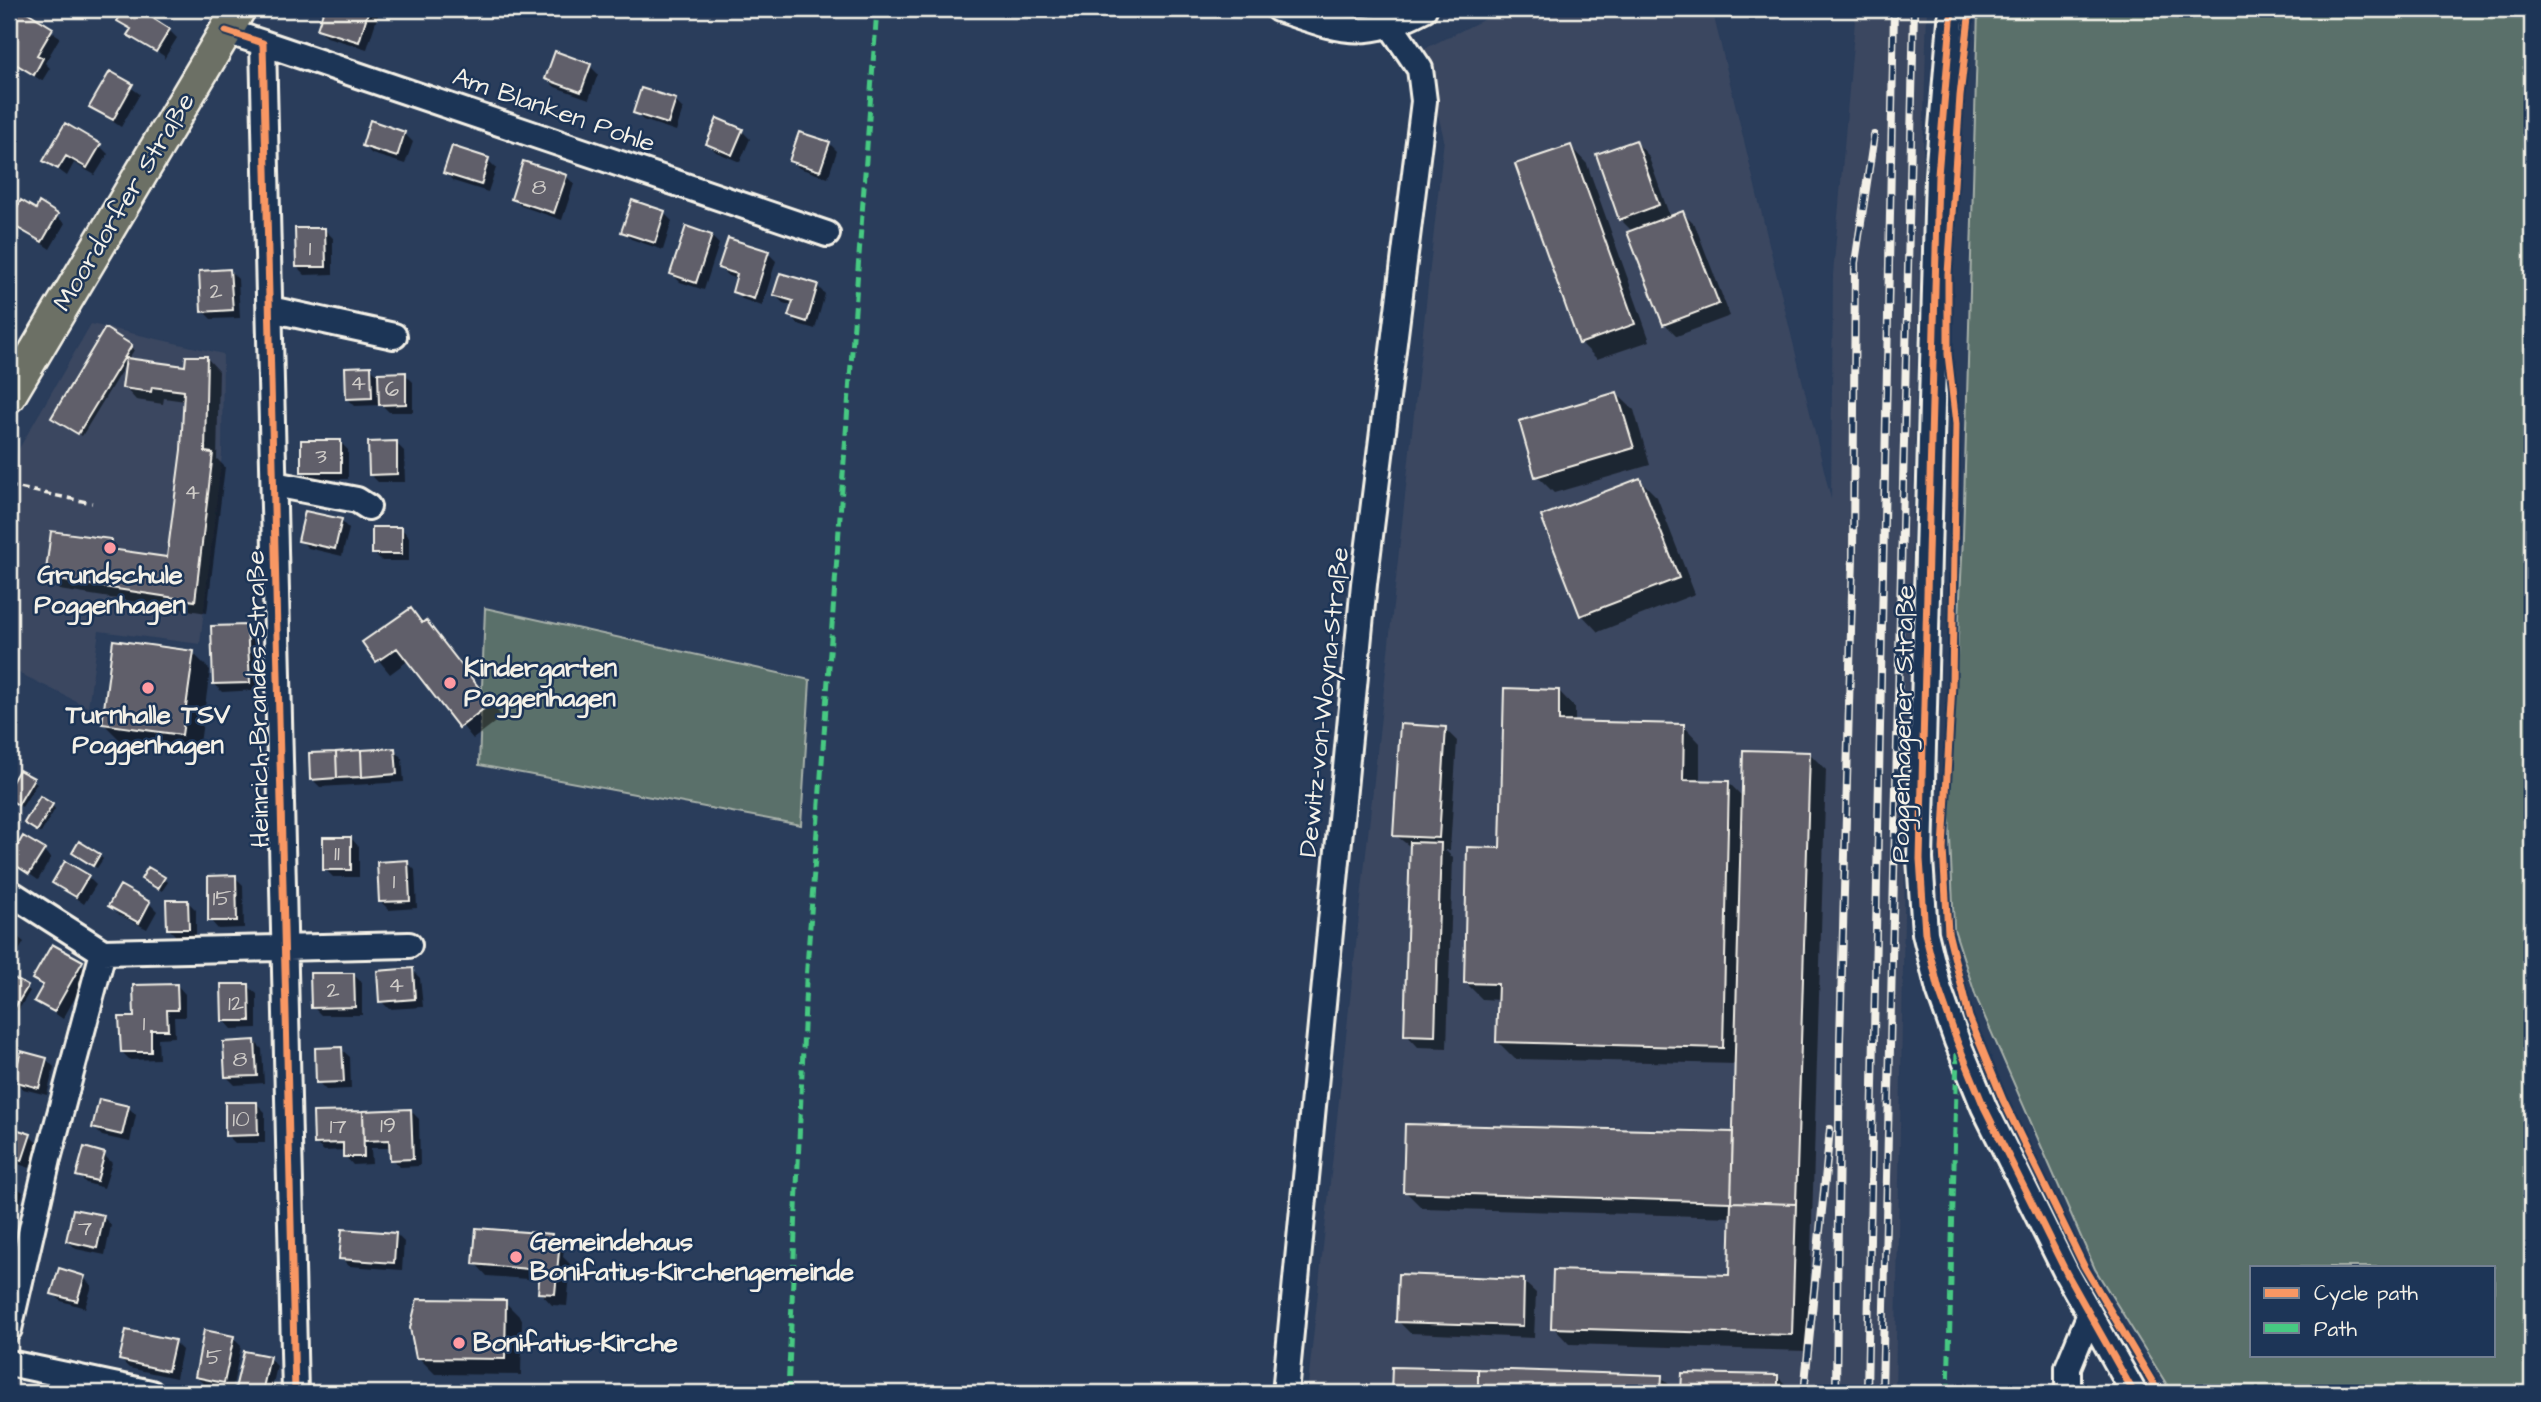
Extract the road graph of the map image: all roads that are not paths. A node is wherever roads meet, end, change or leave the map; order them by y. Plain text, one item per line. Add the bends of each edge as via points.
1 (1278, 9) edge
2 (1424, 9) edge
3 (1952, 9) edge
4 (232, 20) edge
5 (1391, 26) junction
6 (262, 43) junction
7 (827, 234) dead end
8 (270, 309) junction
9 (394, 336) dead end
10 (9, 396) edge
11 (274, 484) junction
12 (368, 507) dead end
13 (9, 892) edge
14 (409, 945) dead end
15 (285, 947) junction
16 (103, 952) junction
17 (18, 1247) edge
18 (2089, 1316) junction
19 (9, 1329) edge
20 (9, 1363) edge
21 (150, 1393) edge
22 (295, 1393) edge
23 (1285, 1393) edge
24 (2068, 1393) edge
25 (2134, 1393) edge

1 - 5 street via 1344,31
2 - 5 street
3 - 18 street, Poggenhagener Straße via 1938,175 1920,859 1925,933 1939,990 1984,1107
4 - 6 street
4 - 10 main road, Moordorfer Straße
5 - 23 street, Dewitz-von-Woyna-Straße via 1420,69 1424,101 1364,584
6 - 7 street, Am Blanken Pohle
6 - 8 street, Heinrich-Brandes-Straße
8 - 9 street
8 - 11 street, Heinrich-Brandes-Straße
11 - 12 street via 357,499
11 - 15 street, Heinrich-Brandes-Straße
13 - 16 street
14 - 15 street
15 - 16 street
15 - 22 street, Heinrich-Brandes-Straße
16 - 17 street
17 - 19 street
18 - 24 street via 2068,1367
18 - 25 street, Poggenhagener Straße
20 - 21 street

